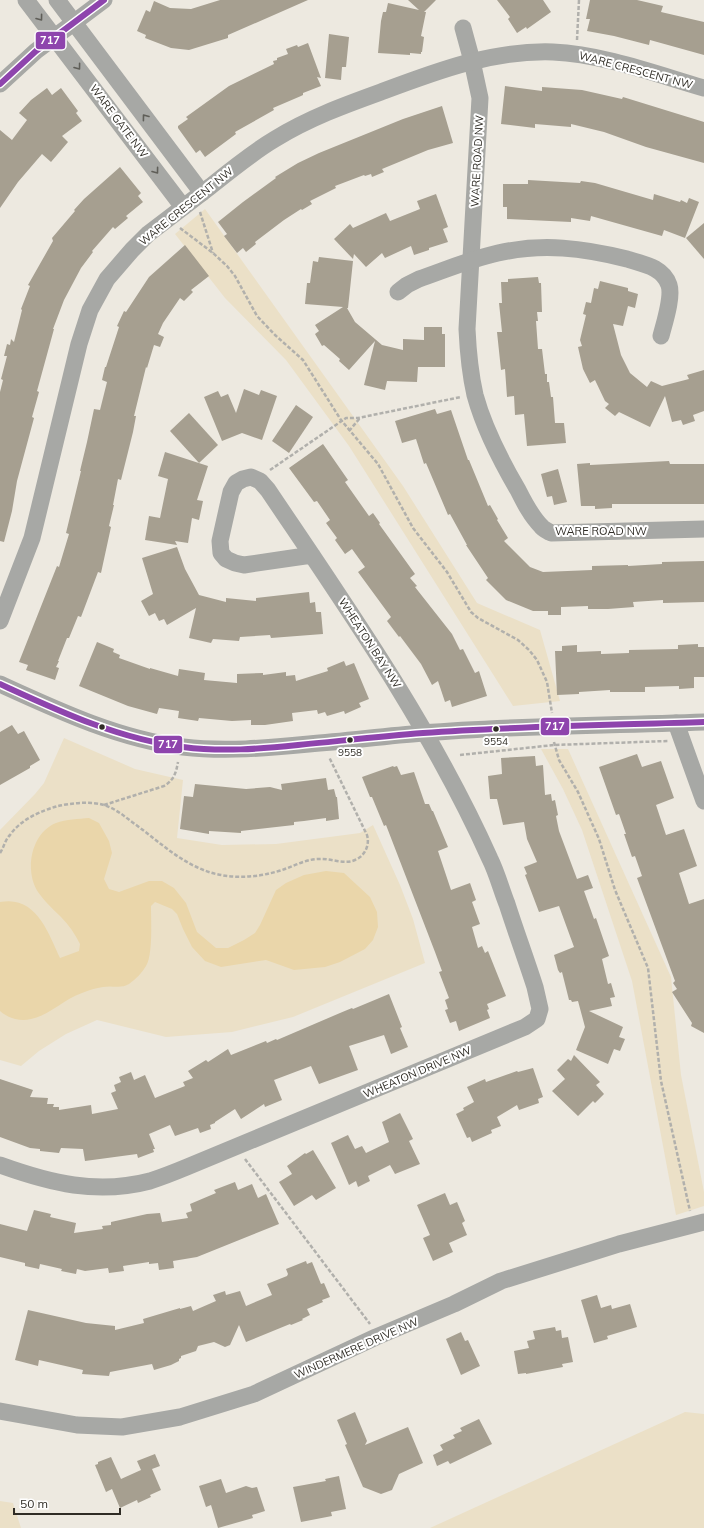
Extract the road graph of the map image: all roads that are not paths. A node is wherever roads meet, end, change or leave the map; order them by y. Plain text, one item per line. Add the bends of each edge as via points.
1 (26, 0) edge
2 (57, 0) edge
3 (104, 0) edge
4 (73, 22) junction
5 (463, 28) dead end
6 (54, 36) junction
7 (472, 61) junction
8 (0, 84) edge
9 (704, 88) edge
10 (193, 199) junction
11 (471, 261) junction
12 (398, 292) dead end
13 (661, 336) dead end
14 (704, 529) edge
15 (312, 555) junction
16 (0, 621) edge
17 (0, 684) edge
18 (704, 722) edge
19 (676, 723) junction
20 (425, 733) junction
21 (704, 801) edge
22 (0, 1165) edge
23 (704, 1222) edge
24 (0, 1411) edge

1 -> 6 street, WARE GATE NW
2 - 4 street, WARE GATE NW
3 - 4 street
4 - 6 street
10 -> 4 street, WARE GATE NW
5 - 7 street
6 - 8 street
6 -> 10 street, WARE GATE NW
7 - 9 street, WARE CRESCENT NW via 524,53 576,54
7 - 10 street, WARE CRESCENT NW via 378,93 294,128 254,152
7 - 11 street, WARE ROAD NW via 480,98
10 - 16 street, WARE CRESCENT NW via 148,234 132,250 107,279 90,310 79,344 32,538
11 - 12 street via 420,279
11 - 13 street via 511,250 550,246 602,253 647,264 664,276 670,286 669,304
11 - 14 street, WARE ROAD NW via 467,329 475,394 501,459 542,527 559,533
15 - 15 street, WHEATON BAY NW via 260,481 251,477 236,484 230,492 220,541 221,552 226,559 244,565
15 - 20 street, WHEATON BAY NW via 386,666
17 - 20 street via 72,717 143,739 182,747 240,750
18 - 19 street
19 - 20 street
19 - 21 street
20 - 22 street, WHEATON DRIVE NW via 491,861 535,987 540,1008 537,1019 525,1027 150,1181 111,1186 72,1185 48,1181
23 - 24 street, WINDERMERE DRIVE NW via 619,1244 501,1280 454,1304 254,1394 180,1417 122,1427 77,1425

